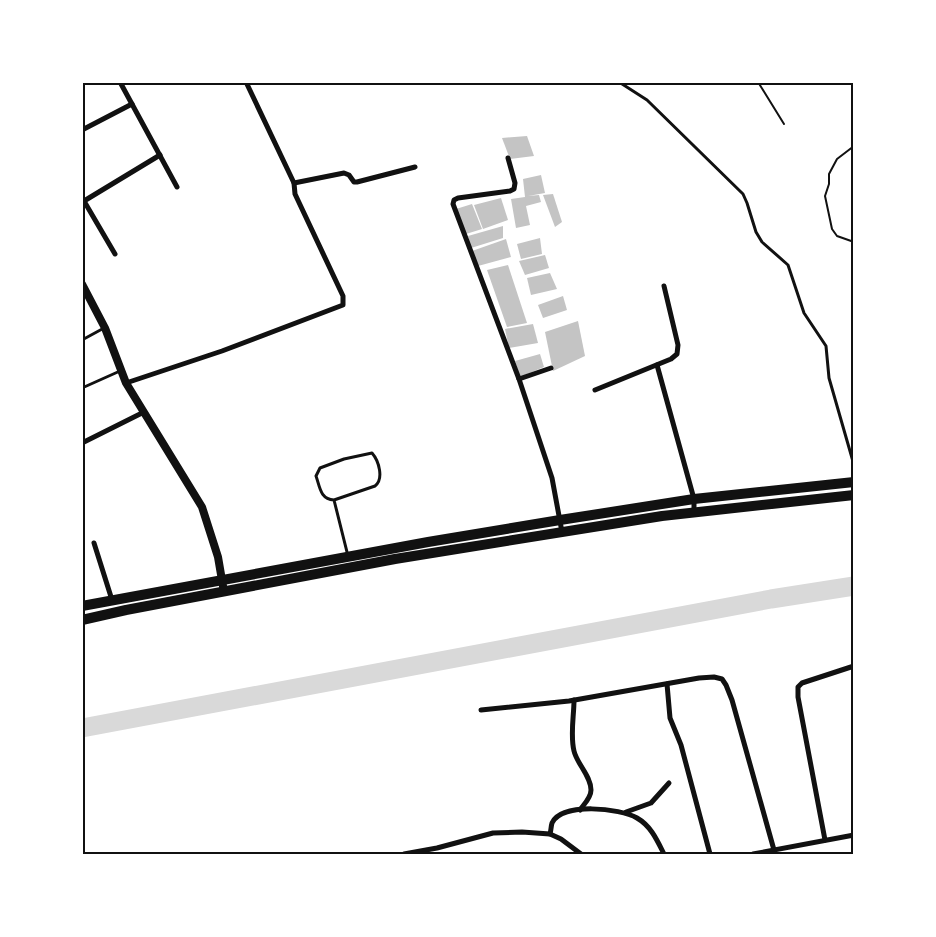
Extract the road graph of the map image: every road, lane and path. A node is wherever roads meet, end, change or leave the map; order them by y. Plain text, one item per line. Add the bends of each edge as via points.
1 (120, 82) edge
2 (246, 82) edge
3 (619, 82) edge
4 (758, 82) edge
5 (132, 104) junction
6 (784, 124) dead end
7 (82, 130) edge
8 (854, 146) edge
9 (160, 155) junction
10 (508, 158) dead end
11 (415, 167) dead end
12 (294, 182) junction
13 (177, 187) dead end
14 (854, 242) edge
15 (115, 254) dead end
16 (82, 284) edge
17 (664, 286) dead end
18 (105, 328) junction
19 (82, 340) edge
20 (657, 365) junction
21 (550, 368) dead end
22 (121, 370) junction
23 (519, 379) junction
24 (126, 382) junction
25 (82, 388) edge
26 (595, 390) dead end
27 (144, 412) junction
28 (82, 442) edge
29 (854, 465) edge
30 (854, 482) edge
31 (854, 495) edge
32 (694, 499) junction
33 (334, 500) junction
34 (694, 513) junction
35 (560, 520) junction
36 (562, 532) junction
37 (94, 543) dead end
38 (348, 556) junction
39 (350, 568) junction
40 (222, 580) junction
41 (224, 592) junction
42 (112, 600) junction
43 (82, 606) edge
44 (82, 620) edge
45 (853, 666) edge
46 (667, 684) junction
47 (574, 700) junction
48 (481, 710) dead end
49 (669, 784) dead end
50 (580, 810) junction
51 (626, 812) junction
52 (550, 834) junction
53 (854, 834) edge
54 (825, 840) junction
55 (774, 850) junction
56 (404, 854) edge
57 (581, 854) edge
58 (664, 854) edge
59 (710, 854) edge
60 (753, 854) edge

1 - 5 street
2 - 12 street
3 - 29 lane via 652,105 743,194 759,237 788,265 804,313 827,350 829,378
4 - 6 path
5 - 7 street
5 - 9 street
8 - 14 path via 837,159 829,174 825,196 832,229 837,236
9 - 13 street
9 - 15 street via 84,201
10 - 23 street via 514,189 458,198 453,204
11 - 12 street via 357,182 344,173
12 - 24 street via 295,194 343,296 344,305
16 - 18 street
17 - 20 street via 678,351 671,359
18 - 19 lane
18 - 22 street
20 - 26 street
20 - 32 street
21 - 23 street
22 - 24 street
22 - 25 lane
23 - 35 street via 552,478
24 - 27 street
27 - 28 street
27 - 40 street via 202,507
30 - 32 main road
31 - 34 main road
32 - 34 street
32 - 35 main road
33 - 33 lane via 323,496 316,476 320,468 372,453 376,457 379,483
33 - 38 lane
34 - 36 main road
35 - 36 street
35 - 38 main road
36 - 39 main road
37 - 42 street
38 - 39 lane
38 - 40 main road
39 - 41 main road
40 - 41 street
40 - 42 main road
41 - 44 main road
42 - 43 main road
45 - 54 street via 798,687
46 - 47 street
46 - 55 street via 714,677 722,679 726,685
46 - 59 street via 670,718 681,744
47 - 48 street
47 - 50 street via 574,750 591,789
49 - 51 street via 651,804
50 - 51 street
50 - 52 street via 560,815 552,822
51 - 58 street via 654,832
52 - 56 street via 493,833
52 - 57 street
53 - 54 street
54 - 55 street
55 - 60 street

